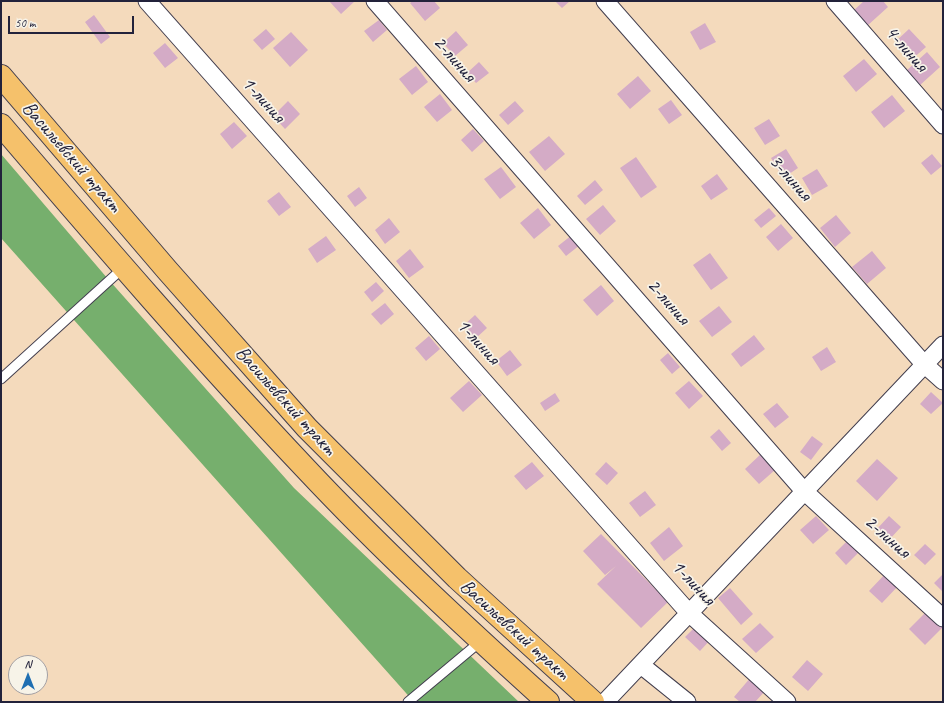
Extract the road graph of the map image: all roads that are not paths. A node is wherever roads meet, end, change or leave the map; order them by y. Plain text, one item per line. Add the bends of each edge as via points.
1 (147, 1) edge
2 (375, 1) edge
3 (605, 1) edge
4 (835, 1) edge
5 (1, 76) edge
6 (1, 125) edge
7 (943, 125) edge
8 (123, 268) junction
9 (943, 345) edge
10 (924, 364) junction
11 (1, 379) edge
12 (943, 381) edge
13 (804, 491) junction
14 (689, 613) junction
15 (943, 618) edge
16 (481, 641) junction
17 (641, 665) junction
18 (408, 702) edge
19 (548, 702) edge
20 (593, 702) edge
21 (606, 702) edge
22 (687, 702) edge
23 (788, 702) edge

1 - 14 street, 1-линия
2 - 13 street, 2-линия
3 - 10 street, 3-линия
4 - 7 street, 4-линия
5 - 20 main road, Васильевский тракт via 172,276 307,428 457,578
6 - 8 main road, Васильевский тракт
8 - 11 lane
8 - 16 main road, Васильевский тракт via 307,470
9 - 10 street
10 - 12 street, 3-линия
10 - 13 street
13 - 14 street
13 - 15 street, 2-линия
14 - 17 street
14 - 23 street, 1-линия
16 - 18 lane
16 - 19 main road, Васильевский тракт
17 - 21 street
17 - 22 street

